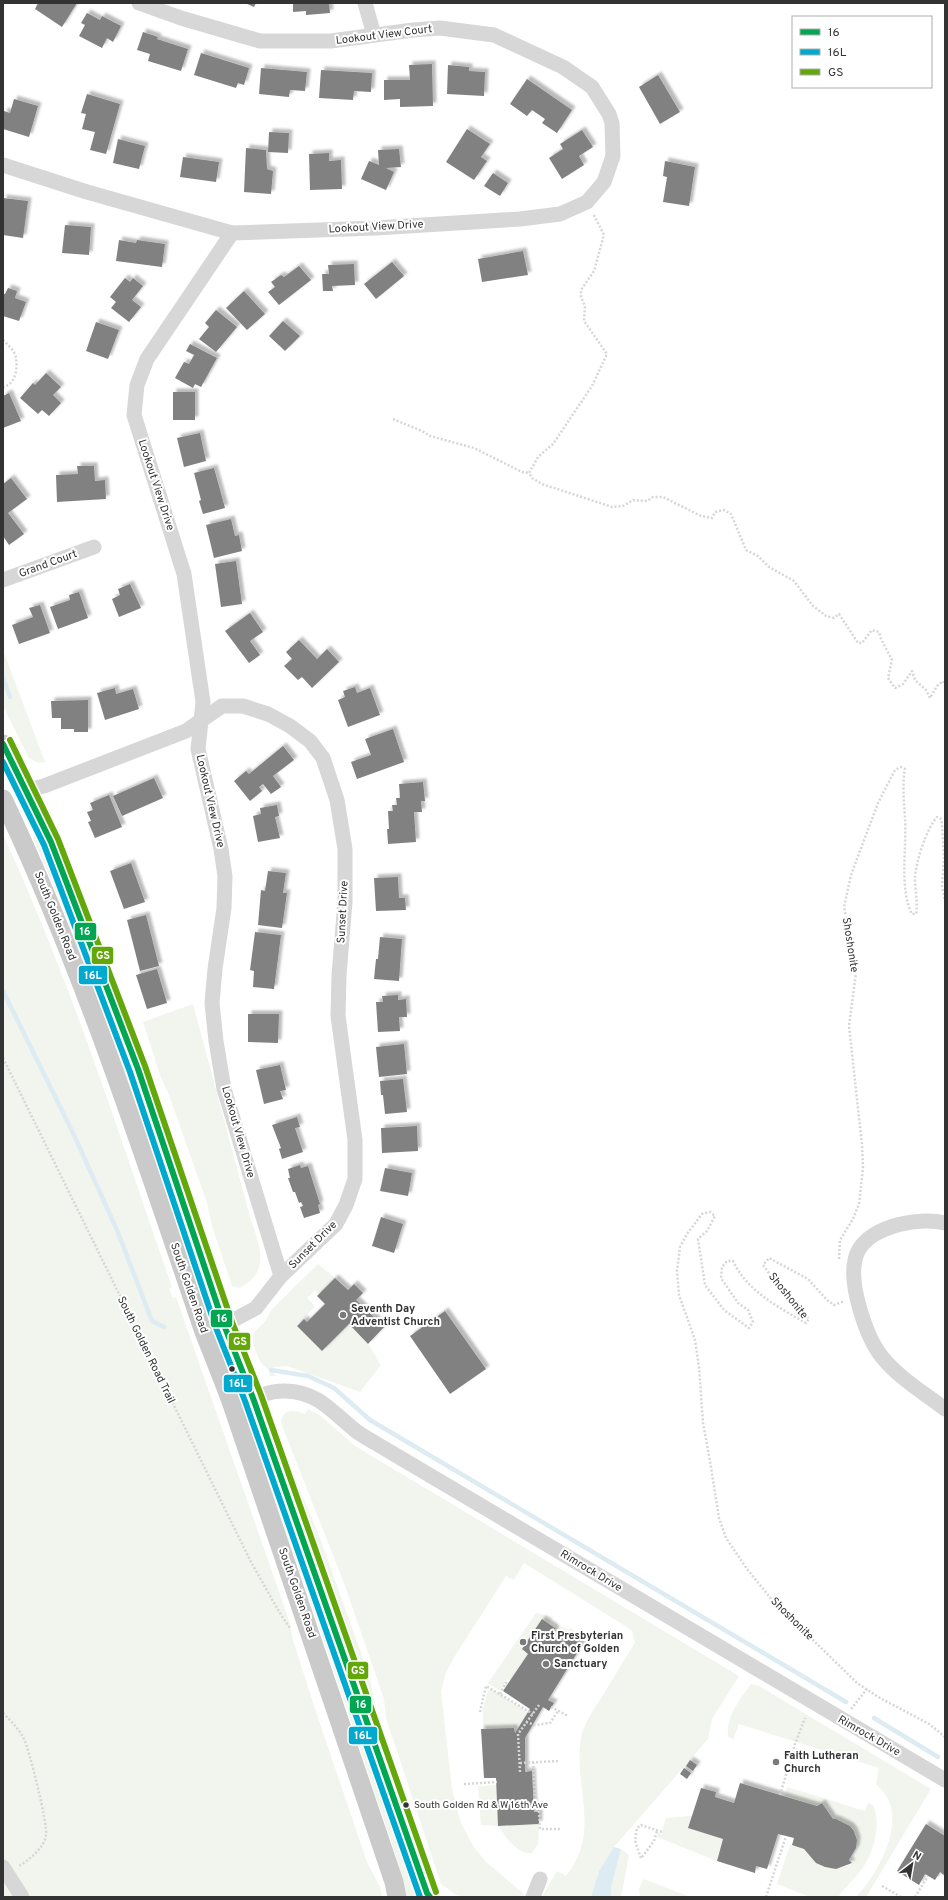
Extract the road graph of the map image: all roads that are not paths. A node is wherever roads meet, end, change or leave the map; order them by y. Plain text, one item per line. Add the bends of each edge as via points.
1 (140, 3) edge
2 (365, 3) edge
3 (374, 35) junction
4 (3, 165) edge
5 (520, 219) joint
6 (232, 233) junction
7 (94, 547) dead end
8 (3, 580) edge
9 (200, 721) junction
10 (3, 744) edge
11 (27, 790) junction
12 (3, 798) edge
13 (945, 1223) edge
14 (281, 1276) junction
15 (224, 1325) junction
16 (204, 1332) junction
17 (253, 1398) junction
18 (233, 1407) junction
19 (945, 1410) edge
20 (945, 1780) edge
21 (5, 1870) edge
22 (540, 1879) dead end
23 (22, 1897) edge
24 (397, 1897) edge
25 (430, 1897) edge
26 (534, 1897) edge

1 - 3 street, Lookout View Court via 260,41 331,41
2 - 3 street
3 - 5 street, Lookout View Court via 440,28 494,35 563,67 592,88 610,114 612,123 613,156 604,182 588,202 560,214
4 - 6 street, Lookout View Drive
5 - 6 street, Lookout View Drive
6 - 9 street, Lookout View Drive via 147,359 137,385 134,415 184,574 203,702
7 - 8 street, Grand Court
9 - 11 street, Sunset Drive via 186,732 44,786
9 - 14 street, Lookout View Drive via 198,749 225,876 224,908 212,1003 216,1041 224,1089
9 - 14 street, Sunset Drive via 222,706 243,706 268,714 290,726 310,741 323,758 337,800 344,849 345,902 338,1016 355,1140 355,1180 336,1224
10 - 11 main road, South Golden Road
11 - 12 main road
11 - 15 main road, South Golden Road via 54,849 138,1069
12 - 16 main road, South Golden Road via 85,990
13 - 19 street via 909,1221 874,1235 861,1245 855,1259 854,1282 869,1334 882,1356 902,1376
14 - 15 street, Sunset Drive via 256,1308
15 - 16 street, Sunset Drive
15 - 17 main road, South Golden Road
16 - 18 main road, South Golden Road
17 - 18 street, Rimrock Drive
17 - 20 street, Rimrock Drive via 286,1391 326,1404 357,1431 376,1443
17 - 25 main road, South Golden Road via 308,1560
18 - 24 main road, South Golden Road via 336,1708
21 - 23 street
22 - 26 street

